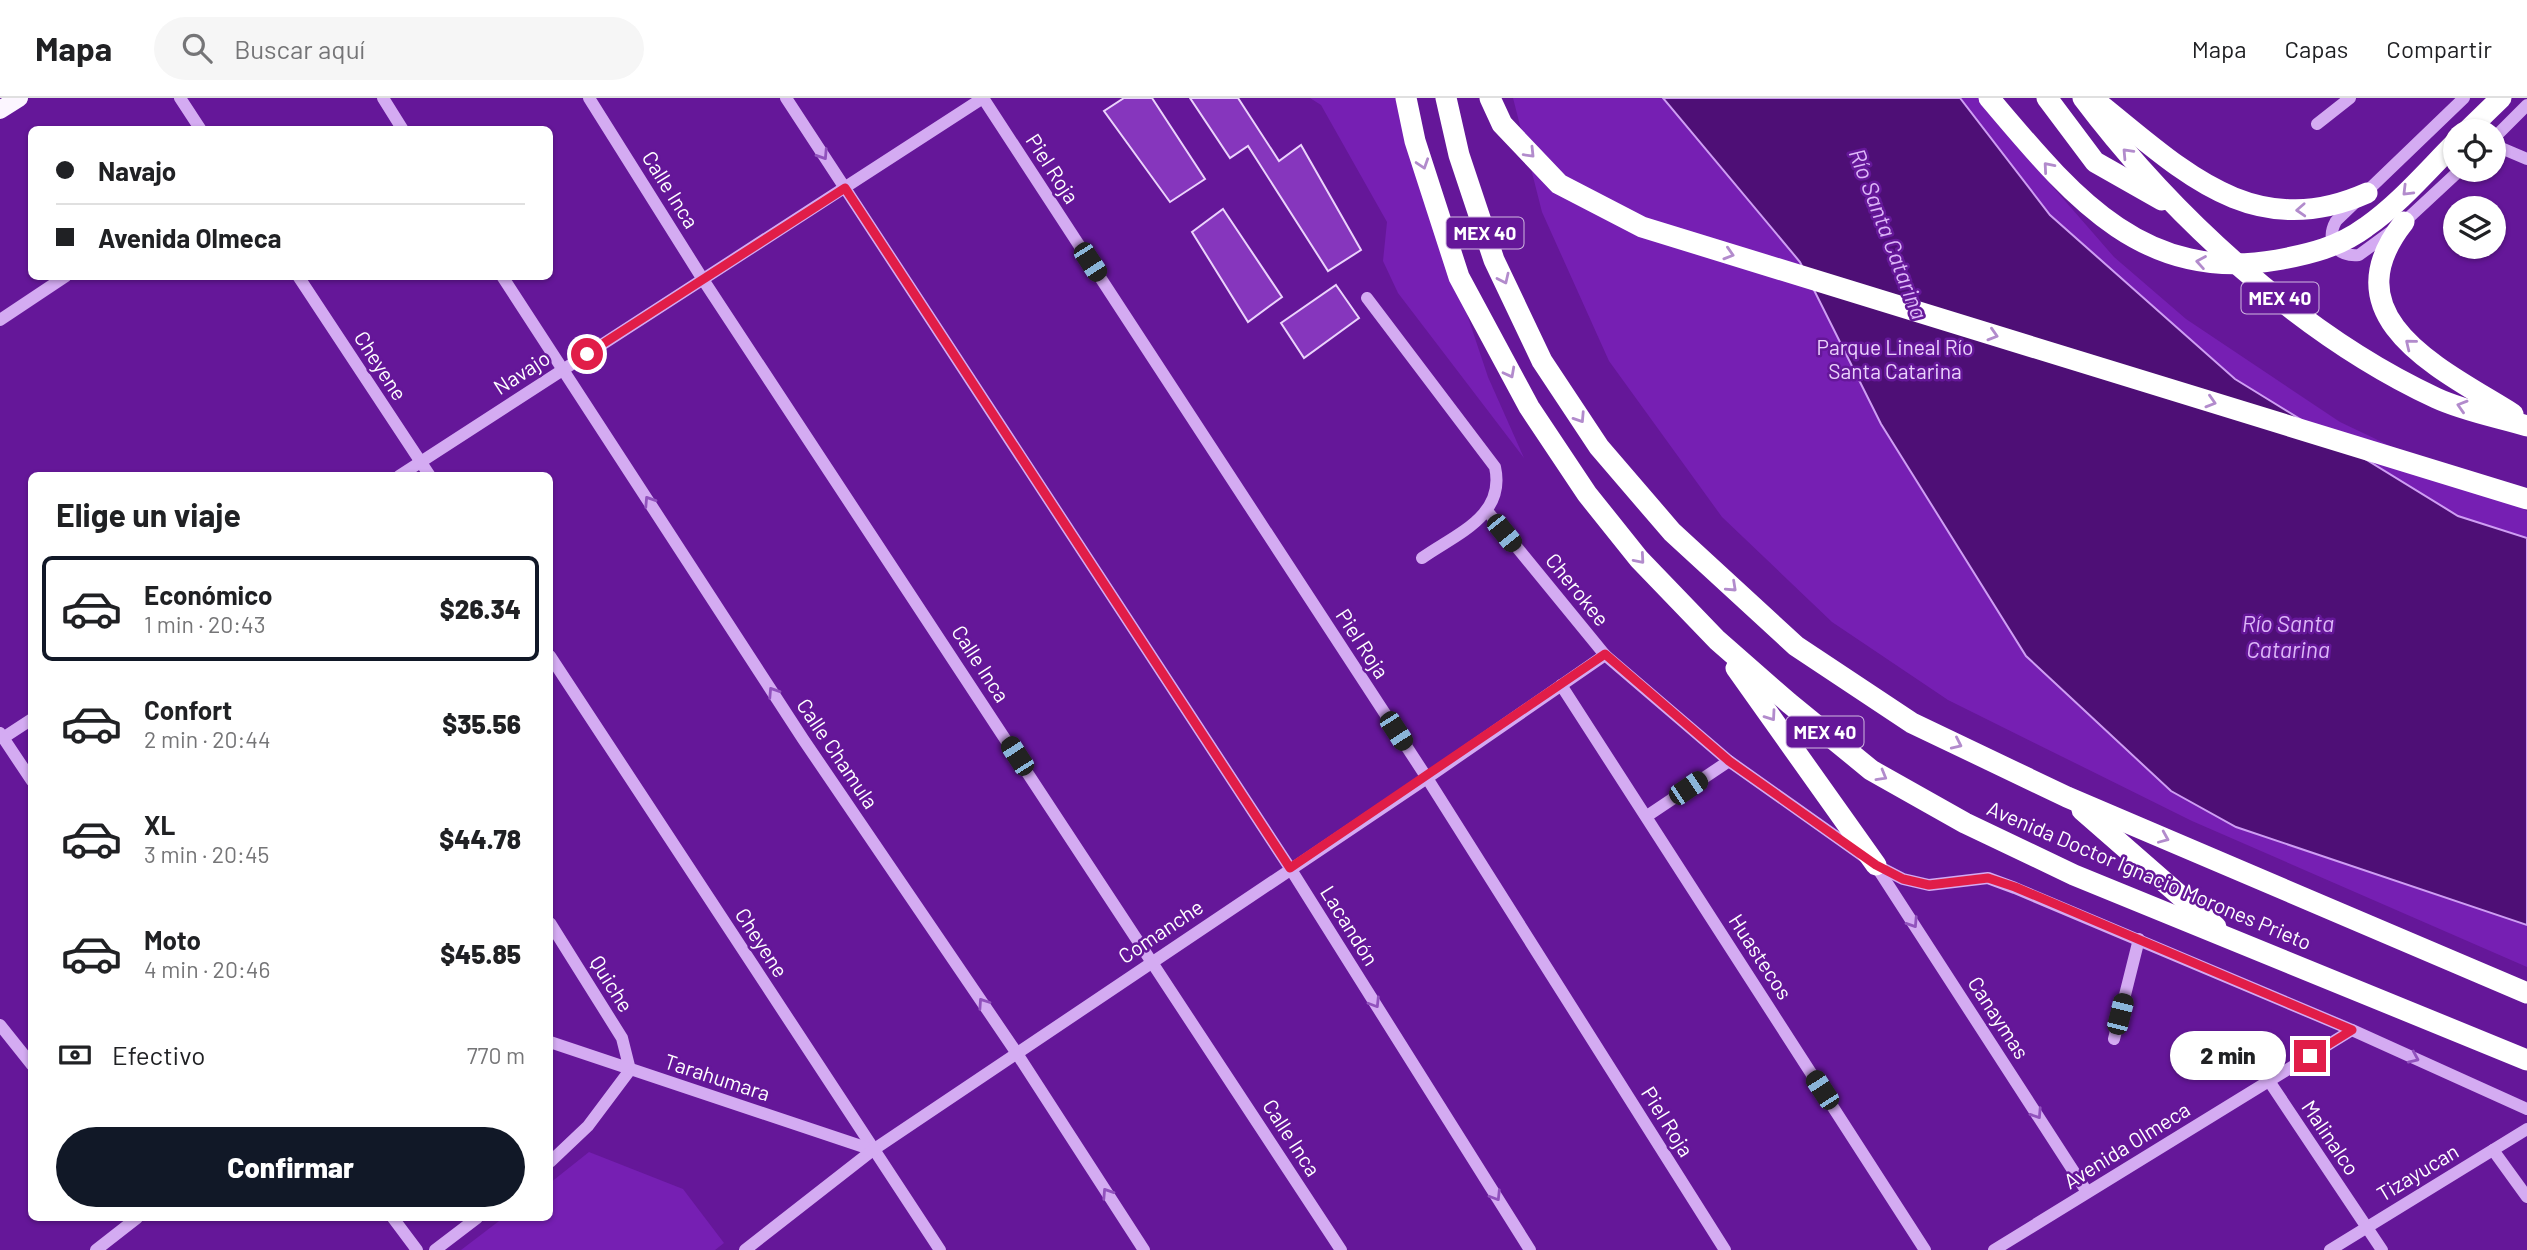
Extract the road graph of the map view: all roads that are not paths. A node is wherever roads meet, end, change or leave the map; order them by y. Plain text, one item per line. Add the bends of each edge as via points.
1 (19, 98) edge
2 (180, 98) edge
3 (383, 98) edge
4 (589, 98) edge
5 (786, 98) edge
6 (983, 98) edge
7 (1406, 98) edge
8 (1446, 98) edge
9 (1490, 98) edge
10 (1989, 98) edge
11 (2047, 98) edge
12 (2083, 98) edge
13 (2091, 98) edge
14 (2350, 98) edge
15 (2464, 98) edge
16 (2501, 98) edge
17 (2527, 105) edge
18 (0, 110) edge
19 (2479, 119) edge
20 (2316, 124) dead end
21 (198, 126) edge
22 (401, 126) edge
23 (2506, 126) edge
24 (2506, 150) edge
25 (2443, 155) edge
26 (2527, 159) edge
27 (2447, 182) edge
28 (845, 188) junction
29 (2367, 194) junction
30 (2179, 209) junction
31 (2404, 222) junction
32 (702, 278) junction
33 (60, 280) edge
34 (301, 280) edge
35 (505, 280) edge
36 (1367, 298) dead end
37 (0, 320) edge
38 (564, 369) junction
39 (2527, 425) edge
40 (420, 461) junction
41 (405, 472) edge
42 (427, 472) edge
43 (2527, 499) edge
44 (1488, 512) junction
45 (1422, 558) dead end
46 (1717, 640) junction
47 (1605, 654) junction
48 (553, 661) edge
49 (1561, 685) junction
50 (28, 721) edge
51 (2, 735) edge
52 (1729, 761) junction
53 (28, 774) edge
54 (1427, 778) junction
55 (2067, 797) junction
56 (1647, 816) junction
57 (1876, 865) junction
58 (1290, 868) junction
59 (553, 928) edge
60 (2229, 938) junction
61 (2138, 939) junction
62 (1153, 961) junction
63 (2527, 993) edge
64 (0, 1025) edge
65 (2352, 1030) junction
66 (2114, 1039) dead end
67 (553, 1043) edge
68 (1016, 1052) junction
69 (28, 1060) edge
70 (2527, 1060) edge
71 (630, 1070) junction
72 (2269, 1082) junction
73 (2527, 1108) edge
74 (2527, 1129) edge
75 (873, 1150) junction
76 (2493, 1150) junction
77 (553, 1159) edge
78 (2087, 1192) junction
79 (2527, 1197) edge
80 (134, 1221) edge
81 (395, 1221) edge
82 (473, 1221) edge
83 (2366, 1226) junction
84 (96, 1250) edge
85 (417, 1250) edge
86 (435, 1250) edge
87 (745, 1250) edge
88 (940, 1250) edge
89 (1144, 1250) edge
90 (1341, 1250) edge
91 (1530, 1250) edge
92 (1725, 1250) edge
93 (1925, 1250) edge
94 (1994, 1250) edge
95 (2330, 1250) edge
96 (2382, 1250) edge

1 - 18 main road
2 - 21 street
3 - 22 street
4 - 32 street, Calle Inca
5 -> 28 street, Lacandón
6 - 28 street, Navajo
6 - 54 street, Piel Roja
7 -> 46 highway, Avenida Doctor Ignacio Morones Prieto / MEX 40 via 1458,277 1529,407 1587,494 1639,559
8 -> 55 highway, Avenida Doctor Ignacio Morones Prieto / MEX 40 via 1459,155 1494,260 1542,361 1599,447 1672,531 1796,646 1912,723
9 -> 43 highway via 1502,124 1559,184 1642,227
25 -> 10 highway via 2386,212 2350,238 2296,257 2217,265 2171,254 2097,215 2063,184
11 - 30 highway via 2095,162
30 -> 12 highway, MEX 40 via 2117,143
29 -> 13 highway via 2307,210 2266,209 2244,203 2200,183
14 - 20 street
15 - 29 street
16 - 19 highway
17 - 23 street
24 - 26 street
27 - 31 street
28 - 32 street, Navajo
28 - 58 street, Lacandón
29 - 31 street via 2336,221 2331,236 2343,254 2359,256
39 -> 30 highway, MEX 40 via 2437,398 2353,350 2270,290
39 -> 31 highway via 2434,363 2390,324 2382,303 2381,271 2389,245
32 - 38 street, Navajo
32 - 62 street, Calle Inca
33 - 37 street
34 - 40 street, Cheyene
35 - 38 street, Calle Chamula
36 - 44 street via 1495,467 1499,486
38 - 40 street, Navajo
68 -> 38 street, Calle Chamula via 803,739
40 - 41 street, Navajo
40 - 42 street, Cheyene
44 - 45 street
44 - 47 street, Cherokee
46 -> 57 highway
46 -> 60 highway, Avenida Doctor Ignacio Morones Prieto / MEX 40 via 1871,770 1965,823 2074,875
47 - 49 street, Comanche
47 - 52 street, Cherokee
48 - 75 street, Cheyene
49 - 54 street, Comanche
49 - 56 street, Huastecos
50 - 51 street
51 - 53 street
52 - 56 street
52 - 57 street, Cherokee
54 - 58 street, Comanche
54 - 92 street, Piel Roja
55 - 60 highway
55 -> 63 highway, Avenida Doctor Ignacio Morones Prieto / MEX 40
56 - 93 street, Huastecos
57 - 61 street via 1903,879 1929,885 1988,878
57 -> 78 street, Canaymas
58 - 62 street, Comanche
58 -> 91 street, Lacandón
59 - 71 street, Quiche via 622,1038
60 - 70 highway, Avenida Doctor Ignacio Morones Prieto / MEX 40
61 - 65 street
61 - 66 street
62 - 68 street, Comanche
62 - 90 street, Calle Inca
64 - 69 street
65 - 72 street, Avenida Olmeca
65 -> 73 street
67 - 71 street, Tarahumara
68 - 75 street, Comanche
89 -> 68 street, Calle Chamula
71 - 75 street, Tarahumara
71 - 77 street via 588,1126
72 - 78 street, Avenida Olmeca
72 - 83 street, Malinalco
74 - 76 street, Tizayucan
75 - 87 street, Comanche
75 - 88 street, Cheyene
76 - 79 street
76 - 83 street, Tizayucan
78 - 94 street, Avenida Olmeca
80 - 84 street
81 - 85 street
82 - 86 street
83 - 95 street, Tizayucan
83 - 96 street, Malinalco

